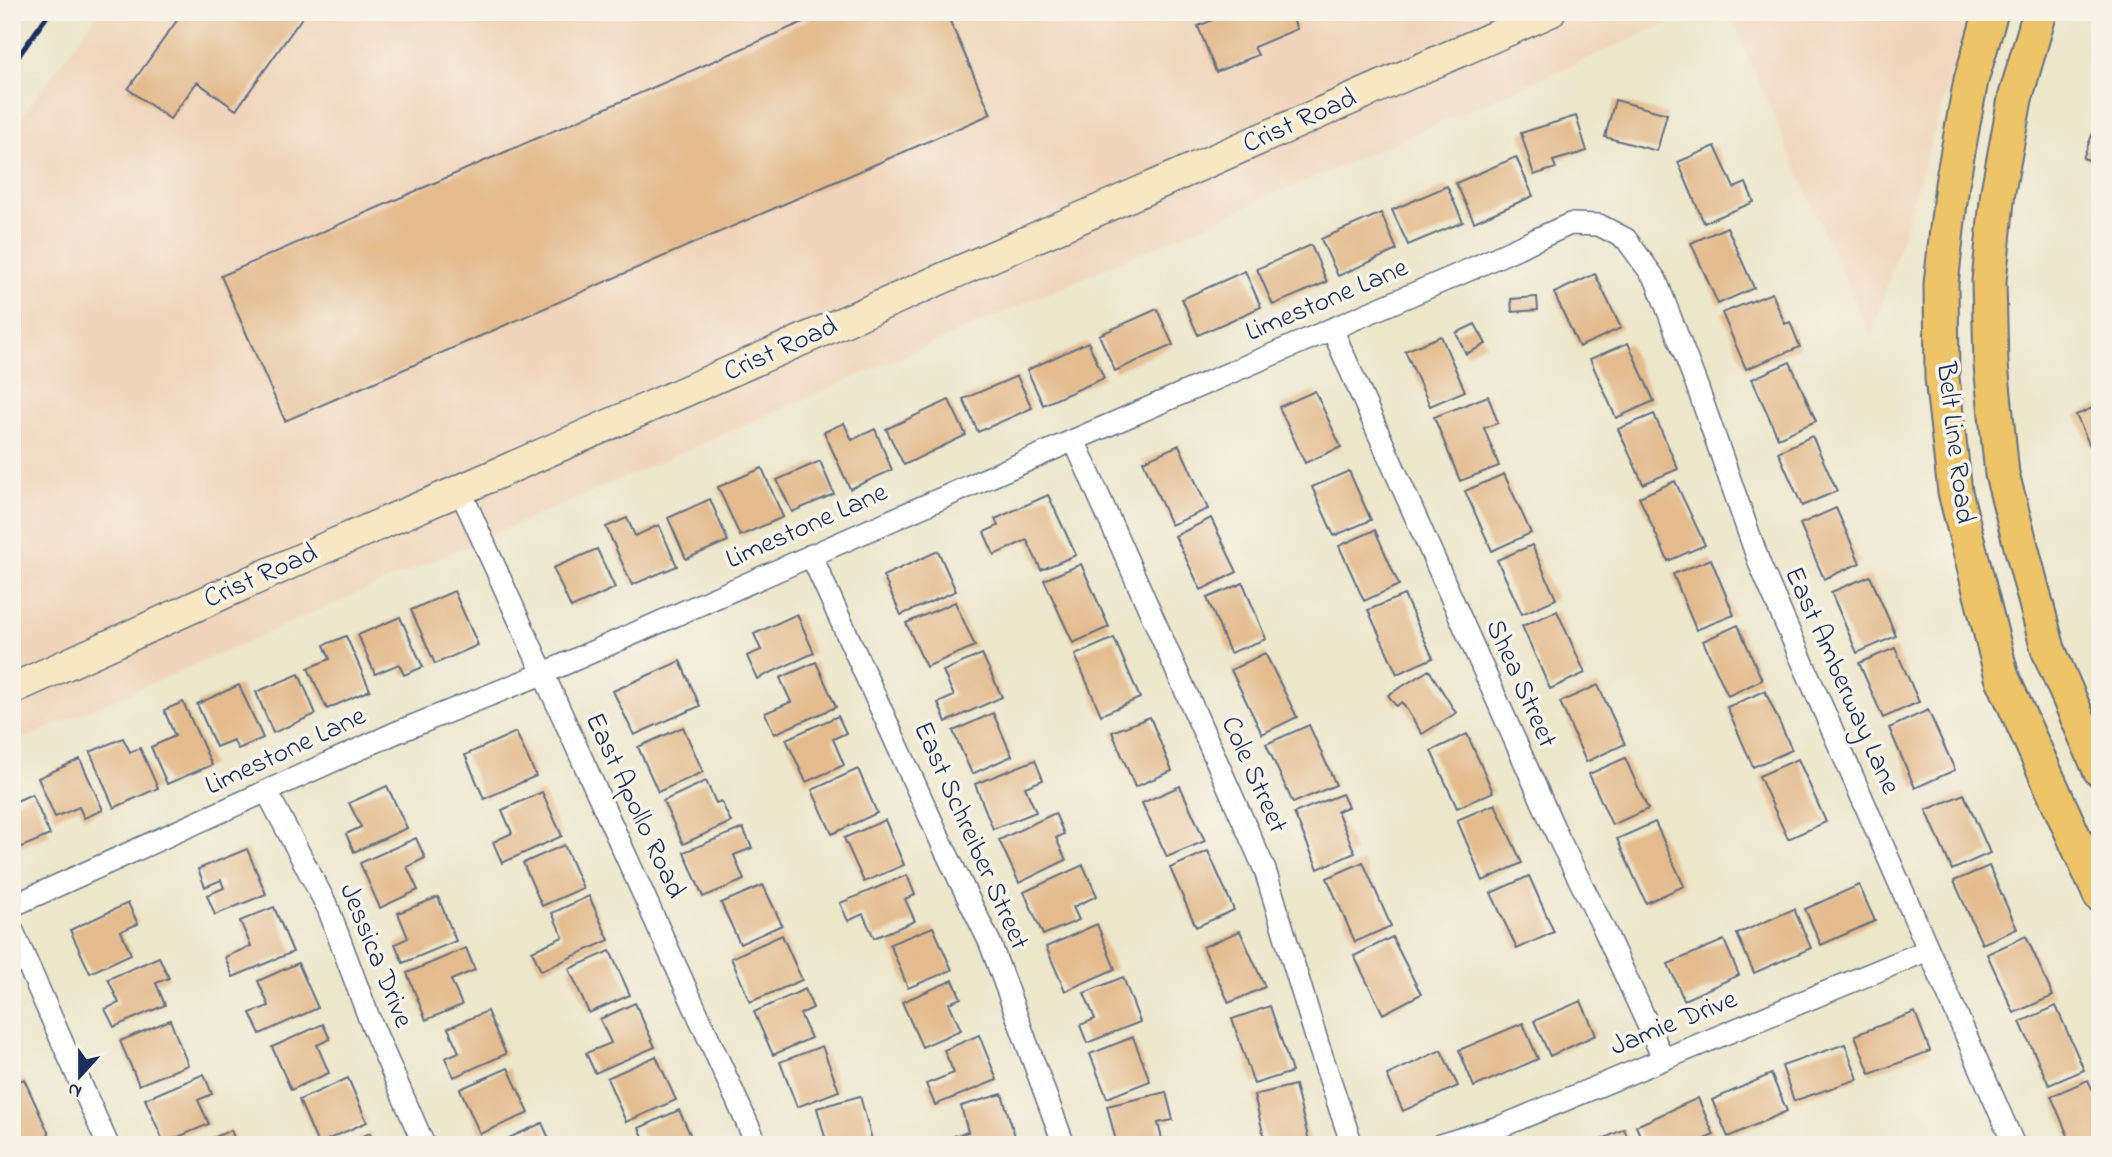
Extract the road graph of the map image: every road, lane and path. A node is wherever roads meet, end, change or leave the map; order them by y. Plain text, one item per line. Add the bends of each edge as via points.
1 (1550, 12) edge
2 (1991, 12) edge
3 (2040, 12) edge
4 (1626, 239) joint
5 (1332, 329) junction
6 (1074, 440) junction
7 (460, 491) junction
8 (811, 555) junction
9 (542, 674) junction
10 (12, 689) edge
11 (2100, 770) edge
12 (267, 792) junction
13 (2100, 895) edge
14 (12, 906) edge
15 (12, 929) edge
16 (1928, 950) junction
17 (1663, 1058) junction
18 (108, 1145) edge
19 (424, 1145) edge
20 (757, 1145) edge
21 (1064, 1145) edge
22 (1352, 1145) edge
23 (1440, 1145) edge
24 (2014, 1145) edge

1 - 7 street, Crist Road
2 - 13 main road, Belt Line Road via 1961,132 1941,284 1942,378 1955,492 2002,677
3 - 11 main road, Belt Line Road via 2015,99 1998,191 1989,281 1991,365 2002,474 2048,649
4 - 5 street, Limestone Lane via 1599,225 1570,224
4 - 16 street, East Amberway Lane via 1656,280 1760,565
5 - 6 street, Limestone Lane
5 - 17 street, Shea Street via 1557,835
6 - 8 street, Limestone Lane
6 - 22 street, Cole Street via 1265,870
7 - 9 street, East Apollo Road
7 - 10 street, Crist Road
8 - 9 street, Limestone Lane
8 - 21 street, East Schreiber Street via 990,943
9 - 12 street, Limestone Lane via 395,733
9 - 20 street, East Apollo Road
12 - 14 street, Limestone Lane
12 - 19 street, Jessica Drive via 328,908
15 - 18 street
16 - 17 street, Jamie Drive
16 - 24 street, East Amberway Lane
17 - 23 street, Jamie Drive via 1502,1126

